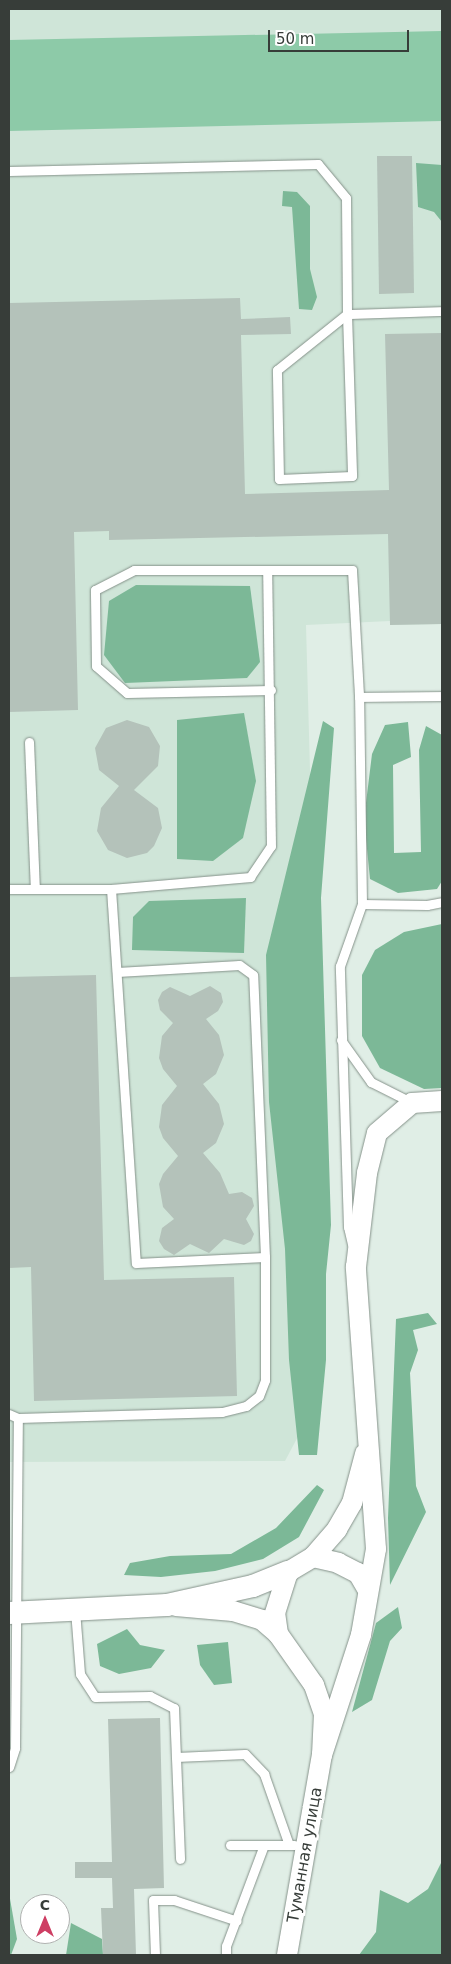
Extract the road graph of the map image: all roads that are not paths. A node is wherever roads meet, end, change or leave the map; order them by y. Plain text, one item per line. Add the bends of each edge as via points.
1 (9, 171) edge
2 (442, 311) edge
3 (347, 314) junction
4 (267, 570) junction
5 (271, 690) junction
6 (442, 696) edge
7 (359, 697) junction
8 (29, 742) dead end
9 (9, 889) edge
10 (35, 889) junction
11 (112, 889) junction
12 (442, 902) edge
13 (362, 904) junction
14 (117, 972) junction
15 (340, 1040) junction
16 (442, 1102) edge
17 (412, 1103) junction
18 (264, 1257) junction
19 (356, 1267) junction
20 (9, 1414) edge
21 (18, 1418) junction
22 (369, 1422) junction
23 (12, 1532) edge
24 (313, 1557) junction
25 (288, 1572) junction
26 (368, 1590) junction
27 (167, 1605) junction
28 (75, 1609) junction
29 (12, 1612) edge
30 (278, 1634) junction
31 (322, 1755) junction
32 (176, 1757) junction
33 (9, 1767) edge
34 (230, 1845) dead end
35 (264, 1845) junction
36 (298, 1845) junction
37 (180, 1859) dead end
38 (237, 1921) junction
39 (155, 1955) edge
40 (226, 1955) edge
41 (287, 1955) edge

1 - 3 lane via 318,164 346,198
2 - 3 lane
3 - 3 lane via 352,476 280,478 277,370
4 - 5 lane
4 - 5 lane via 134,570 95,590 96,666 127,693
4 - 7 lane via 352,570
5 - 11 lane via 271,846 250,877
6 - 7 lane
7 - 13 lane
8 - 10 lane
9 - 10 lane
10 - 11 lane
11 - 14 lane
12 - 13 lane via 427,905
13 - 15 lane via 340,966
14 - 18 lane via 136,1263
14 - 18 lane via 239,965 253,975
15 - 17 lane via 371,1082
15 - 19 lane via 348,1226
16 - 17 street
17 - 19 street via 377,1133 367,1173
18 - 21 lane via 264,1380 259,1396 246,1406 222,1412
19 - 22 street
20 - 21 lane
21 - 23 lane
22 - 24 street via 363,1466 352,1503 337,1530
22 - 26 street, Туманная улица via 376,1549
23 - 29 lane
24 - 25 street
24 - 26 street via 338,1563 358,1574
25 - 27 main road via 244,1589
25 - 30 street via 275,1613
26 - 31 street, Туманная улица via 361,1634
27 - 28 main road
27 - 30 street via 233,1611 262,1620
28 - 29 main road
28 - 32 lane via 80,1674 95,1697 150,1696 174,1708
29 - 33 lane via 15,1748
30 - 31 street, Туманная улица via 314,1684 324,1714
31 - 36 street, Туманная улица
32 - 36 lane via 245,1754 264,1774
32 - 37 lane
34 - 35 lane
35 - 36 lane
35 - 38 lane
36 - 41 street, Туманная улица
38 - 39 lane via 174,1900 153,1900
38 - 40 lane via 226,1946

